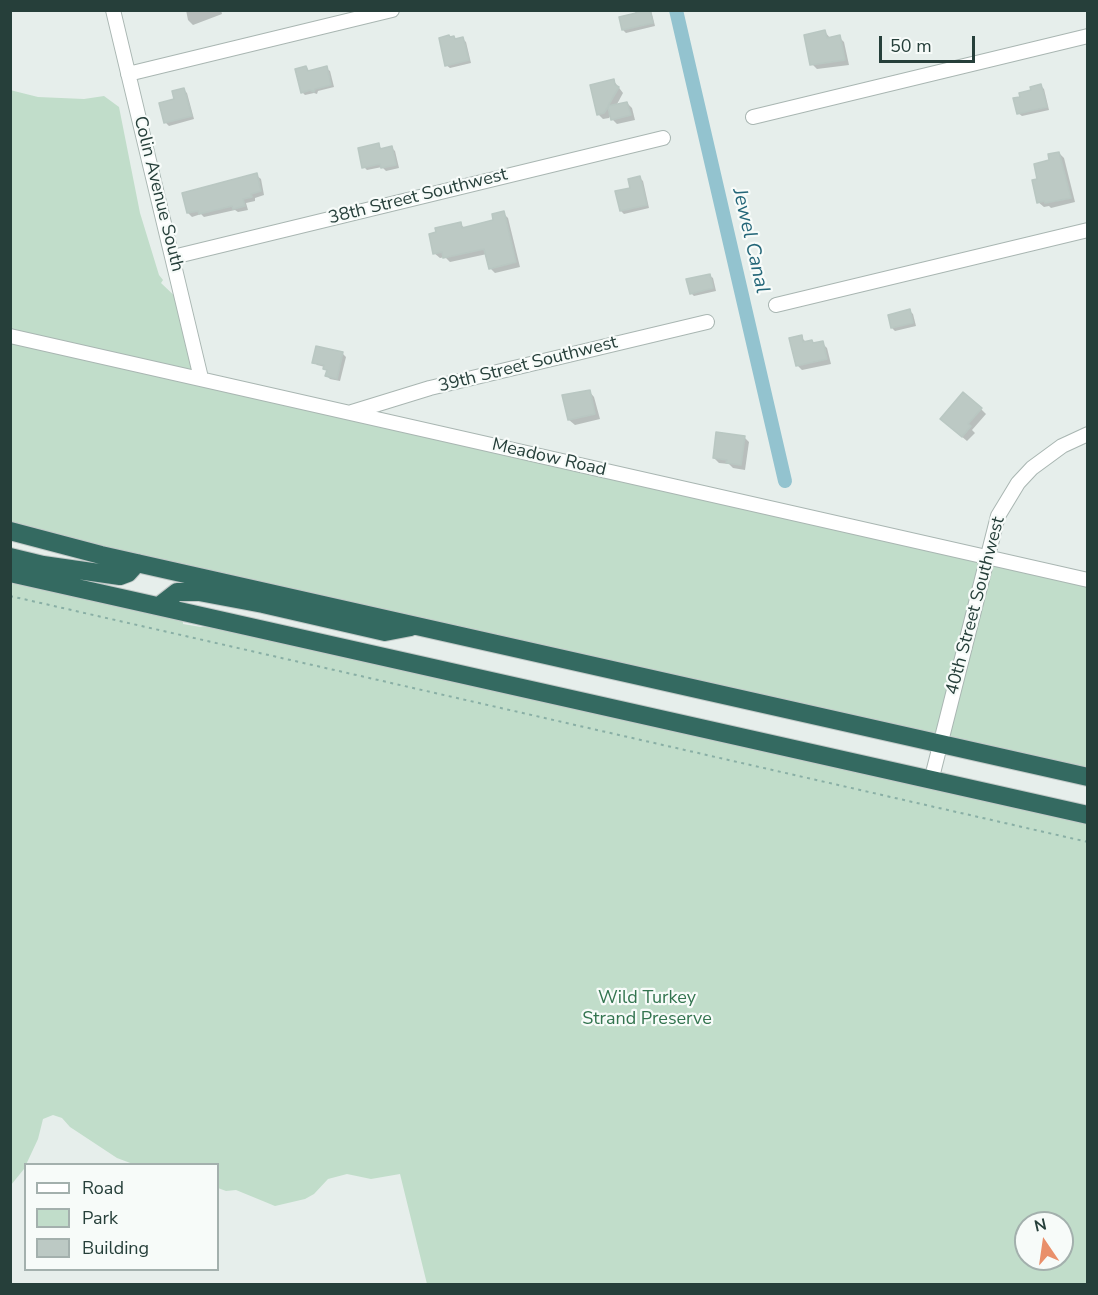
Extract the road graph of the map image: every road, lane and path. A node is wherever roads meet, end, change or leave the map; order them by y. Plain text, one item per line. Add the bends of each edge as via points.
1 (113, 10) edge
2 (392, 10) edge
3 (1088, 36) edge
4 (128, 74) junction
5 (753, 117) dead end
6 (663, 138) dead end
7 (1088, 230) edge
8 (173, 257) junction
9 (776, 305) dead end
10 (707, 322) dead end
11 (10, 336) edge
12 (201, 378) junction
13 (350, 412) junction
14 (1088, 434) edge
15 (10, 531) edge
16 (10, 557) edge
17 (986, 558) junction
18 (137, 563) junction
19 (10, 573) edge
20 (1088, 580) edge
21 (10, 596) edge
22 (159, 606) junction
23 (418, 625) junction
24 (940, 744) junction
25 (1088, 777) edge
26 (931, 781) junction
27 (1088, 816) edge
28 (1088, 842) edge

1 - 4 street, Colin Avenue South
2 - 4 street
3 - 5 street
4 - 8 street, Colin Avenue South
6 - 8 street, 38th Street Southwest
7 - 9 street
8 - 12 street, Colin Avenue South
10 - 13 street, 39th Street Southwest via 430,388
11 - 12 street, Meadow Road
12 - 13 street, Meadow Road
13 - 17 street, Meadow Road
14 - 17 street, 40th Street Southwest via 1047,455 1018,483 998,516
15 - 18 highway
16 - 18 highway via 120,576
17 - 20 street, Meadow Road
17 - 24 street, 40th Street Southwest
18 - 23 highway
19 - 22 highway
21 - 28 path
22 - 23 highway via 177,592 192,592 385,632
22 - 26 highway
23 - 24 highway
24 - 25 highway
24 - 26 street, 40th Street Southwest
26 - 27 highway

